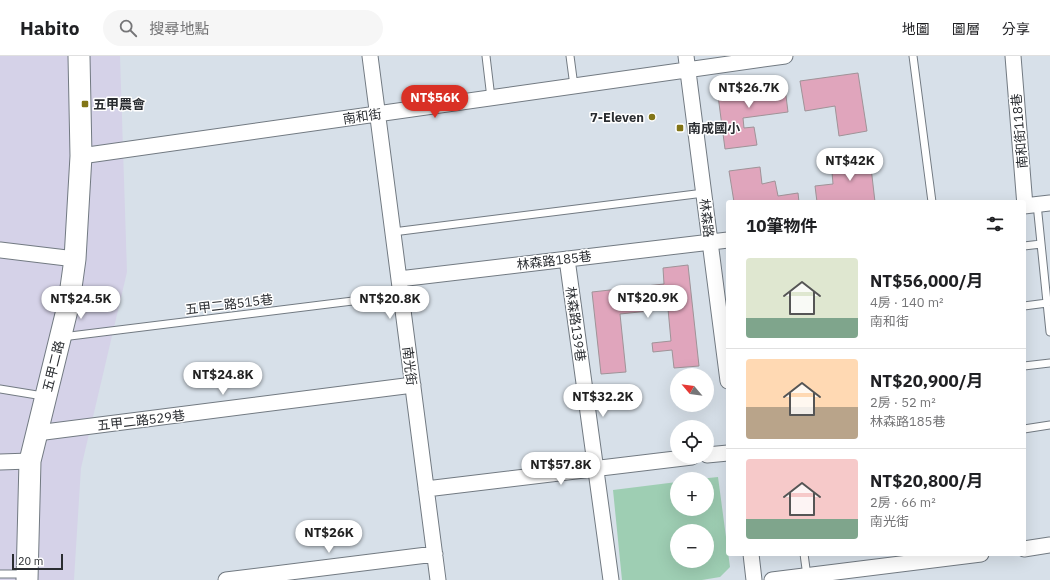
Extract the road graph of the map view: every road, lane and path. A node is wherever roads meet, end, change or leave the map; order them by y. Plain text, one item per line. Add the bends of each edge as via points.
1 (79, 56) edge
2 (370, 56) edge
3 (486, 56) edge
4 (570, 56) edge
5 (785, 56) edge
6 (913, 56) edge
7 (1013, 56) edge
8 (687, 63) edge
9 (574, 86) junction
10 (492, 98) junction
11 (377, 114) junction
12 (80, 156) junction
13 (704, 192) junction
14 (932, 200) edge
15 (1034, 205) edge
16 (393, 232) junction
17 (726, 240) edge
18 (710, 242) junction
19 (1041, 244) junction
20 (1026, 246) edge
21 (0, 250) edge
22 (75, 259) junction
23 (567, 259) junction
24 (399, 279) junction
25 (401, 295) junction
26 (1047, 303) junction
27 (1026, 306) edge
28 (724, 318) edge
29 (1050, 332) edge
30 (60, 337) junction
31 (726, 350) edge
32 (1050, 363) edge
33 (1026, 366) edge
34 (413, 385) junction
35 (0, 389) edge
36 (46, 397) junction
37 (1050, 425) edge
38 (1026, 429) edge
39 (37, 433) junction
40 (726, 453) edge
41 (714, 454) edge
42 (670, 460) edge
43 (30, 461) junction
44 (0, 462) edge
45 (597, 468) junction
46 (426, 489) junction
47 (1050, 546) edge
48 (1026, 549) edge
49 (435, 554) junction
50 (750, 556) edge
51 (804, 556) edge
52 (965, 556) edge
53 (0, 574) edge
54 (807, 576) junction
55 (27, 577) edge
56 (226, 580) edge
57 (438, 580) edge
58 (611, 580) edge
59 (754, 580) edge
60 (772, 580) edge

1 - 12 main road, 五甲二路
2 - 11 street, 南光街
3 - 10 lane
4 - 9 lane
5 - 8 street, 南和街
6 - 14 lane
7 - 15 street, 南和街118巷
8 - 9 street, 南和街
8 - 13 street, 林森路
9 - 10 street, 南和街
10 - 11 street, 南和街
11 - 12 street, 南和街
11 - 16 street, 南光街
12 - 22 main road, 五甲二路
13 - 16 lane
13 - 18 street, 林森路
15 - 19 lane
16 - 24 street, 南光街
17 - 18 street, 林森路185巷
18 - 23 street, 林森路185巷
18 - 28 street, 林森路
19 - 20 lane
19 - 26 lane
21 - 22 street
22 - 30 main road, 五甲二路 via 69,302
23 - 24 street, 林森路185巷
23 - 45 street, 林森路139巷
24 - 25 street, 南光街
25 - 30 lane, 五甲二路515巷
25 - 34 street, 南光街
26 - 27 lane
26 - 29 lane
28 - 31 street, 林森路
30 - 36 main road, 五甲二路
32 - 33 lane
34 - 39 street, 五甲二路529巷
34 - 46 street, 南光街
35 - 36 lane
36 - 39 main road, 五甲二路
37 - 38 lane
39 - 43 main road, 五甲二路
40 - 41 street
42 - 45 street
43 - 44 street
43 - 55 main road, 五甲二路
45 - 46 street
45 - 58 street, 林森路139巷
46 - 49 street, 南光街
47 - 48 street
49 - 56 street
49 - 57 street, 南光街
50 - 59 street
51 - 54 lane
52 - 54 street
53 - 55 lane
54 - 60 street

